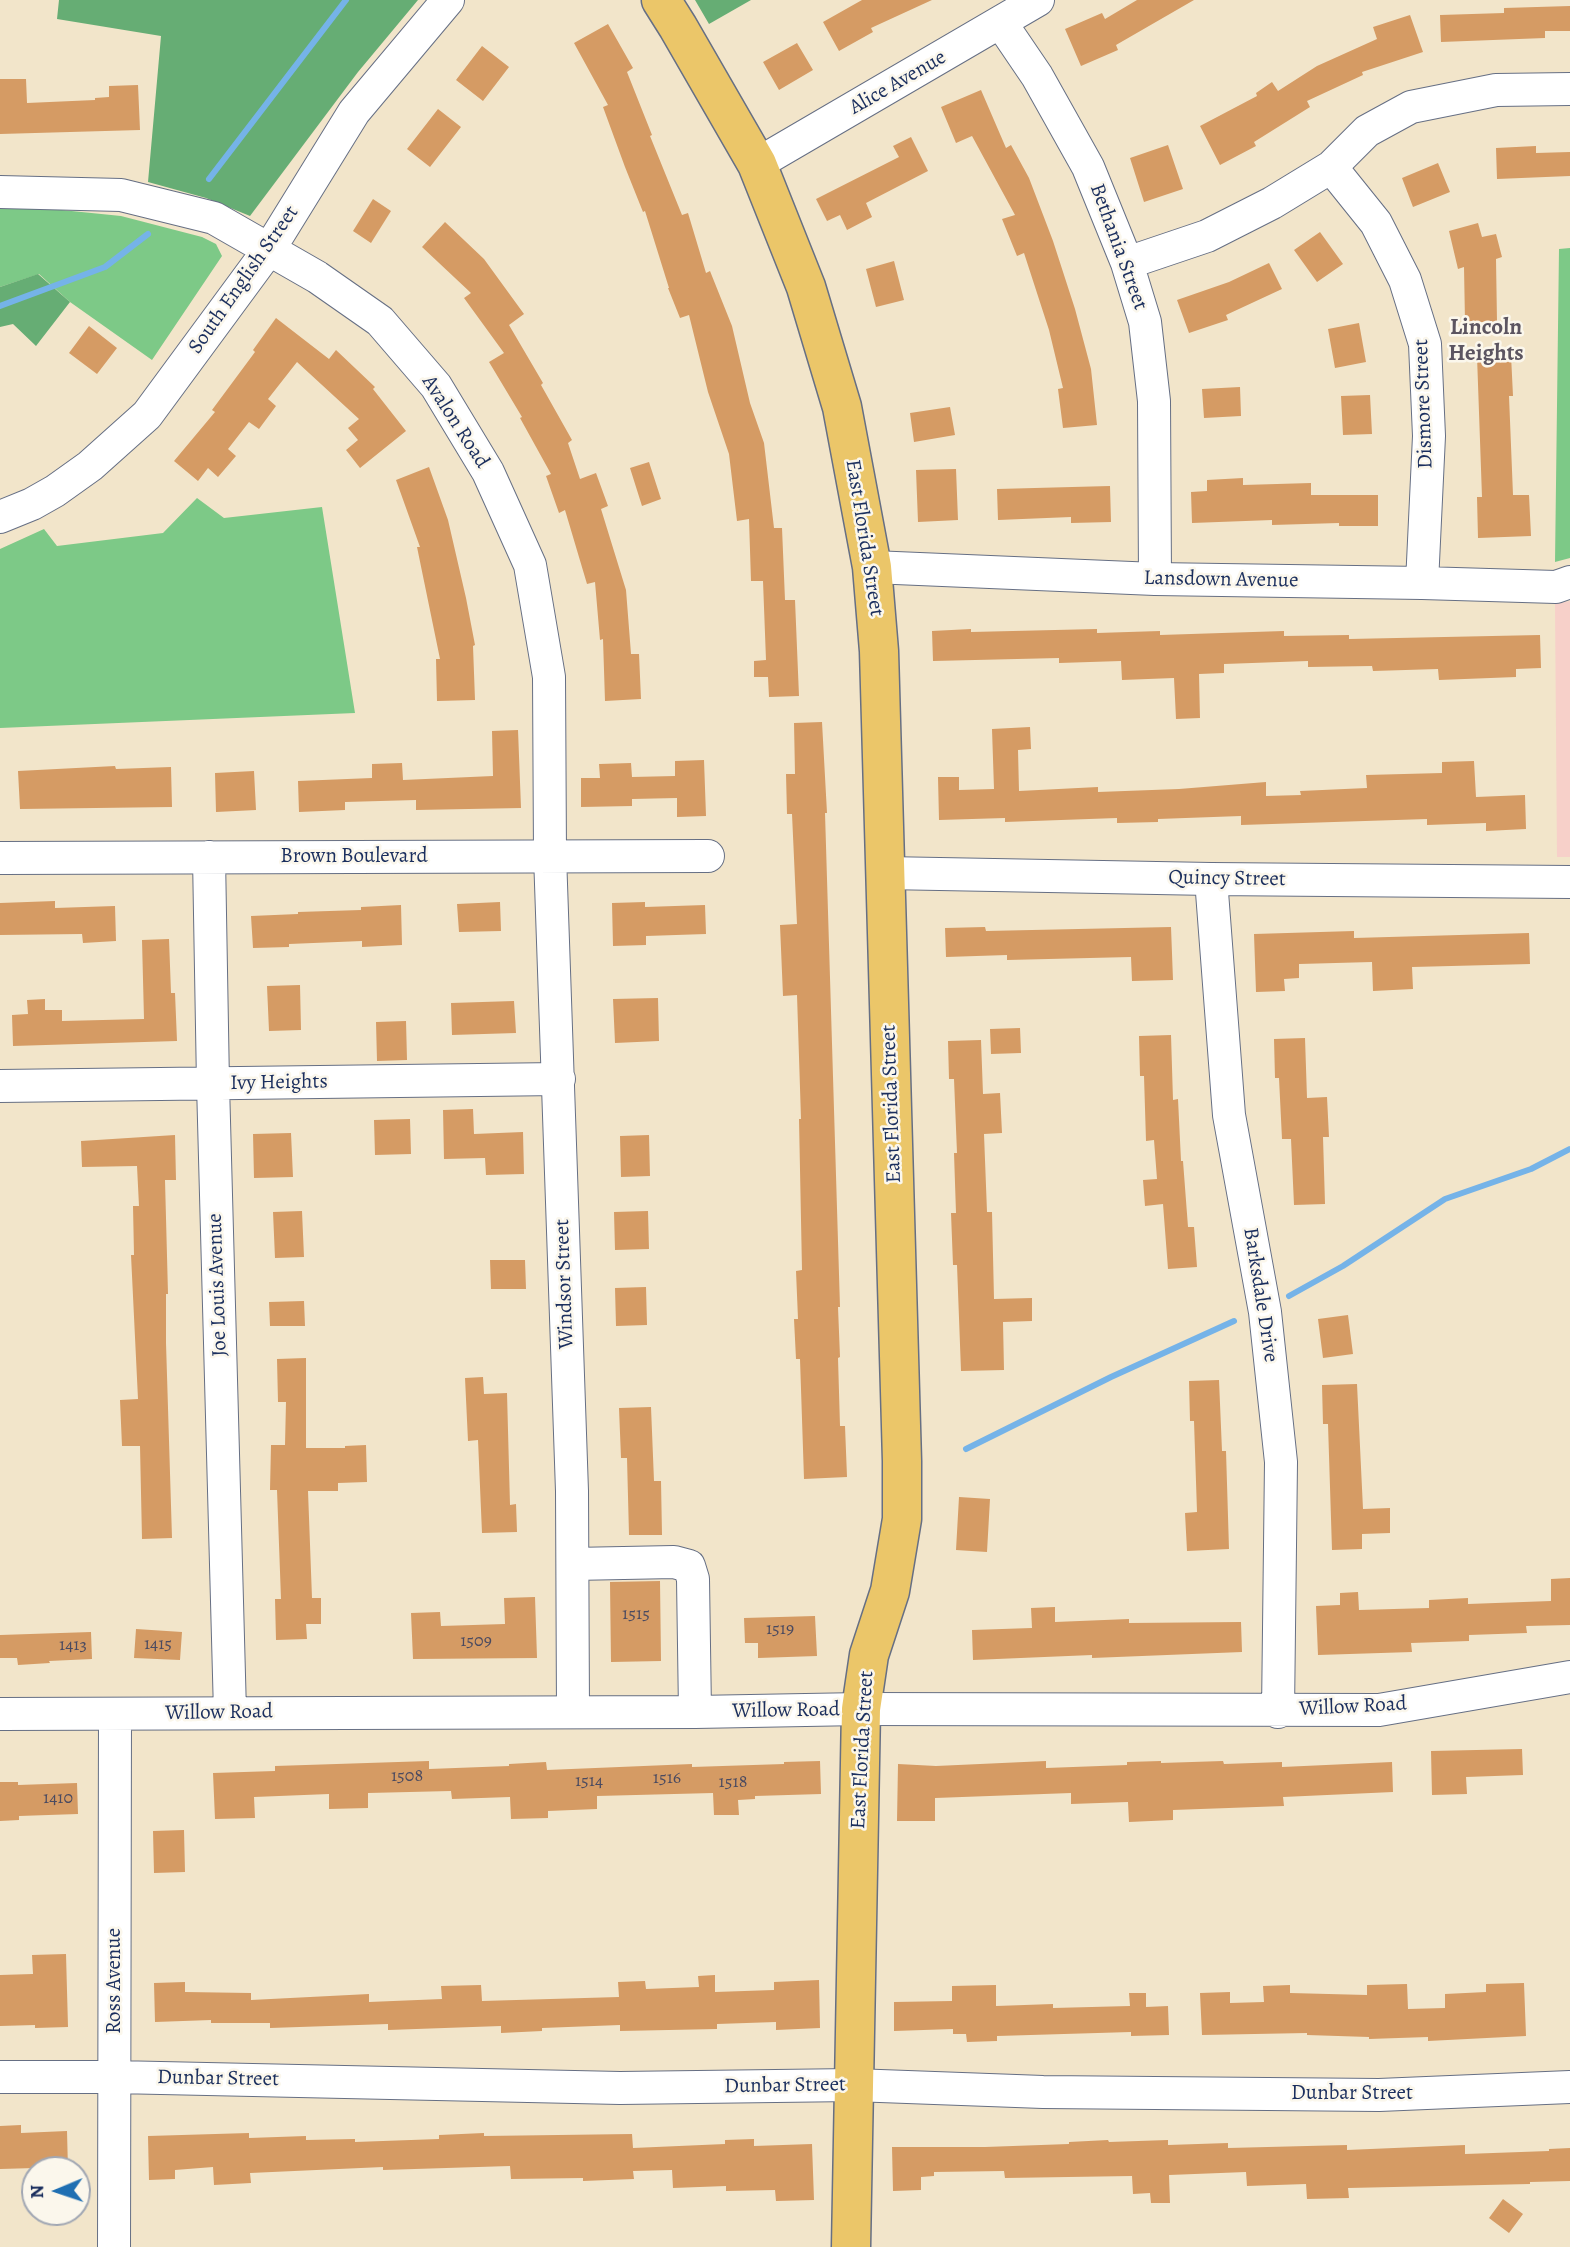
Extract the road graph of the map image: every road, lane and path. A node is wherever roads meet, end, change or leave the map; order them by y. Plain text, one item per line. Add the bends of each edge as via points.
1 (448, 0) edge
2 (661, 0) edge
3 (1038, 0) edge
4 (1001, 23) junction
5 (1570, 89) edge
6 (757, 164) junction
7 (1331, 167) junction
8 (0, 192) edge
9 (270, 248) junction
10 (1127, 263) junction
11 (0, 517) edge
12 (872, 567) junction
13 (1155, 579) junction
14 (1570, 582) edge
15 (1422, 583) junction
16 (550, 855) junction
17 (708, 856) dead end
18 (0, 858) edge
19 (209, 858) junction
20 (885, 873) junction
21 (1211, 880) junction
22 (1570, 882) edge
23 (559, 1079) junction
24 (213, 1084) junction
25 (0, 1086) edge
26 (573, 1564) junction
27 (1570, 1677) edge
28 (862, 1709) junction
29 (230, 1712) junction
30 (573, 1712) junction
31 (695, 1712) junction
32 (1278, 1712) junction
33 (0, 1714) edge
34 (115, 1714) junction
35 (0, 2077) edge
36 (115, 2077) junction
37 (853, 2085) junction
38 (1570, 2087) edge
39 (114, 2247) edge
40 (851, 2247) edge

1 - 9 street, South English Street via 354,112
2 - 6 main road, East Florida Street
3 - 4 street, Alice Avenue
4 - 6 street, Alice Avenue
4 - 10 street, Bethania Street via 1088,167
5 - 7 street via 1496,90 1411,107 1367,131
6 - 12 main road, East Florida Street via 806,287 842,407
7 - 10 street via 1207,236
7 - 15 street, Dismore Street via 1376,223 1405,281 1425,344 1429,436
8 - 9 street, Avalon Road via 121,195 214,218
9 - 11 street, South English Street via 147,415 90,466 32,504
9 - 16 street, Avalon Road via 380,321 436,386 488,472 530,565 549,677
10 - 13 street, Bethania Street via 1146,322 1154,401
12 - 13 street, Lansdown Avenue
12 - 20 main road, East Florida Street
13 - 15 street, Lansdown Avenue
14 - 15 street, Lansdown Avenue via 1556,587
16 - 17 street, Brown Boulevard
16 - 19 street, Brown Boulevard
16 - 23 street, Windsor Street
18 - 19 street, Brown Boulevard
19 - 24 street, Joe Louis Avenue
20 - 21 street, Quincy Street
20 - 28 main road, East Florida Street via 902,1519 890,1591 869,1655
21 - 22 street, Quincy Street
21 - 32 street, Barksdale Drive via 1229,1115 1265,1312 1281,1462
23 - 24 street, Ivy Heights
23 - 26 street, Windsor Street
24 - 25 street, Ivy Heights
24 - 29 street, Joe Louis Avenue
26 - 30 street, Windsor Street
26 - 31 street via 674,1562 689,1566
27 - 32 street, Willow Road via 1379,1710
28 - 31 street, Willow Road
28 - 32 street, Willow Road
28 - 37 main road, East Florida Street
29 - 30 street, Willow Road
29 - 34 street, Willow Road
30 - 31 street, Willow Road
33 - 34 street, Willow Road
34 - 36 street, Ross Avenue
35 - 36 street, Dunbar Street
36 - 37 street, Dunbar Street via 620,2088
36 - 39 street, Ross Avenue
37 - 38 street, Dunbar Street via 1379,2095
37 - 40 main road, East Florida Street

